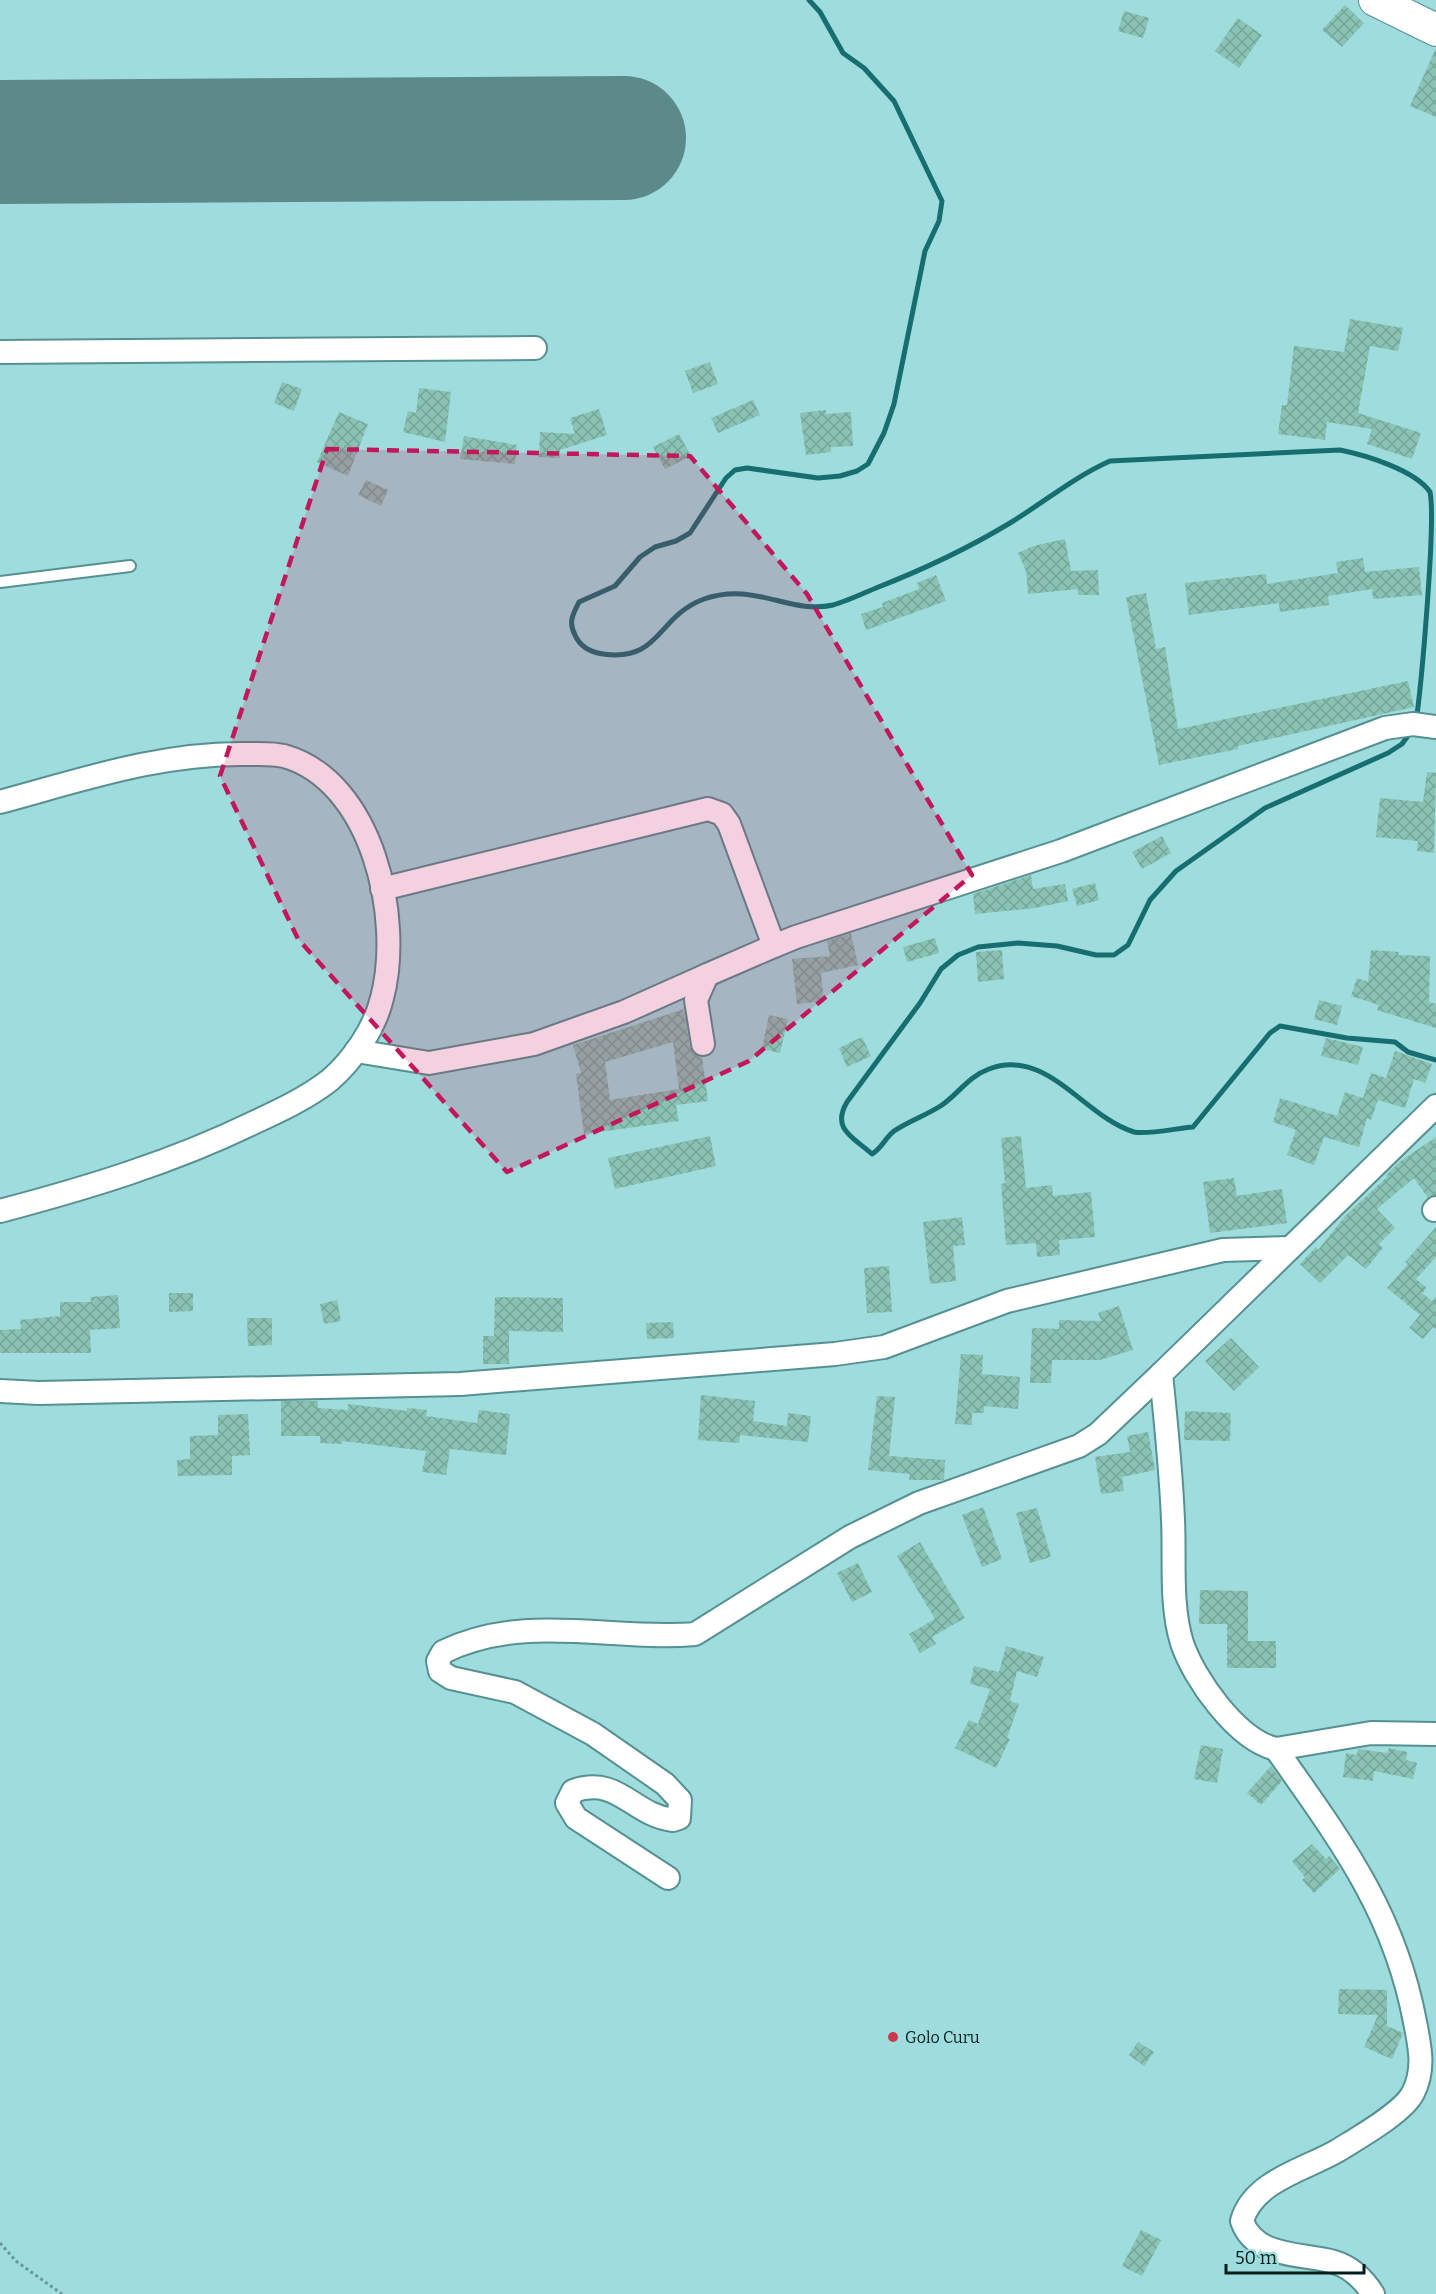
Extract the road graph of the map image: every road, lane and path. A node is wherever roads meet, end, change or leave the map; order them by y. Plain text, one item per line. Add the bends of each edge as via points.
1 (1375, 0) edge
2 (1436, 30) edge
3 (535, 348) dead end
4 (0, 352) edge
5 (130, 566) dead end
6 (0, 582) edge
7 (1436, 727) edge
8 (0, 802) edge
9 (382, 889) junction
10 (774, 946) junction
11 (707, 975) junction
12 (703, 1044) dead end
13 (356, 1051) junction
14 (1436, 1106) edge
15 (0, 1211) edge
16 (1290, 1248) junction
17 (1161, 1374) junction
18 (0, 1391) edge
19 (1435, 1730) edge
20 (1276, 1749) junction
21 (668, 1878) dead end
22 (1427, 2080) edge
23 (0, 2242) edge
24 (62, 2294) edge
25 (1373, 2294) edge

1 - 2 street
3 - 4 street
5 - 6 lane
7 - 10 street via 1413,724 1385,728 1061,851
8 - 9 street via 146,763 227,753 284,756 313,770 350,804 367,834
9 - 10 street via 708,809 722,814 729,824
9 - 13 street via 387,971 374,1023
10 - 11 street
11 - 12 street via 696,1000
11 - 13 street via 624,1012 534,1044 429,1063
13 - 15 street via 330,1079 285,1108 200,1149
14 - 16 street
16 - 17 street
16 - 18 street via 1223,1250 1018,1298 885,1347 835,1354 460,1384
17 - 20 street via 1182,1642 1196,1676 1221,1707 1244,1732 1263,1746
17 - 21 street via 1098,1434 1079,1446 899,1512 850,1536 695,1634 551,1628 489,1637 443,1652 438,1661 440,1671 451,1678 515,1692 593,1734 665,1784 682,1807 679,1818 673,1820 643,1810 597,1785 573,1791 567,1803 576,1818
19 - 20 street via 1371,1733
20 - 22 street via 1375,1898 1397,1953
22 - 25 street via 1401,2107 1336,2151 1288,2173 1258,2194 1248,2203 1242,2221 1250,2235 1272,2250 1348,2268
23 - 24 path via 16,2261

